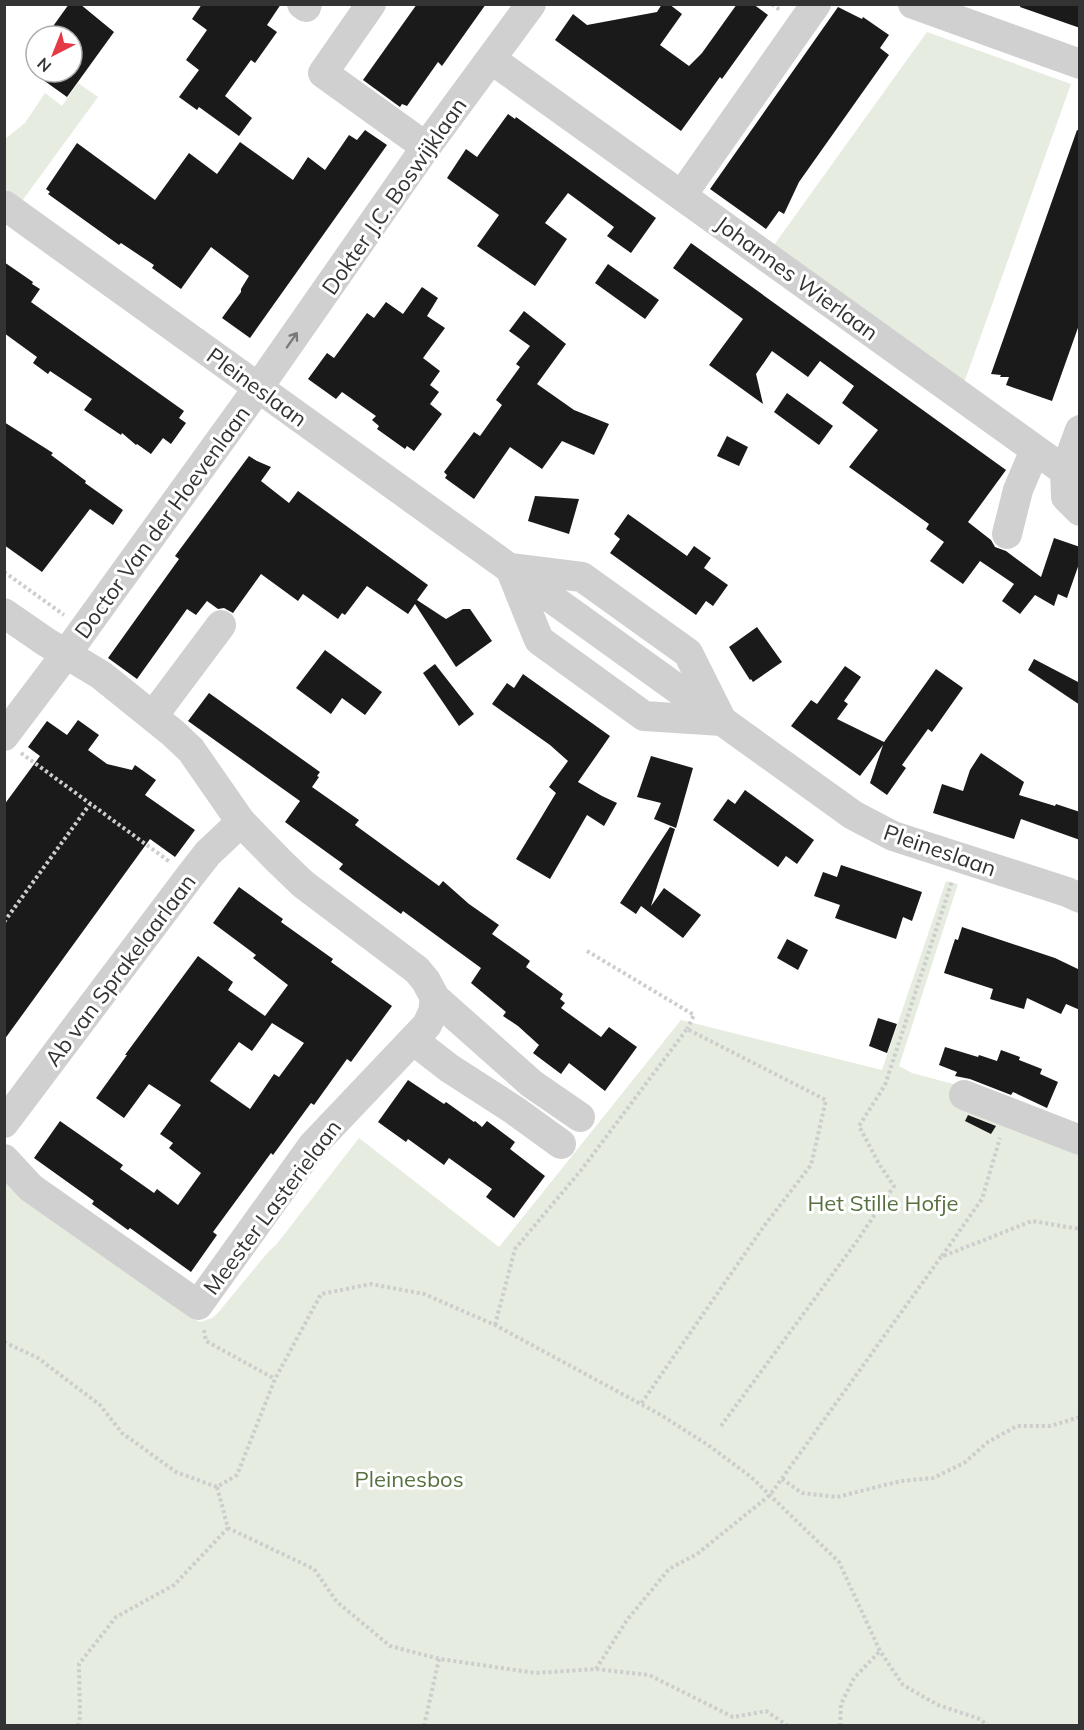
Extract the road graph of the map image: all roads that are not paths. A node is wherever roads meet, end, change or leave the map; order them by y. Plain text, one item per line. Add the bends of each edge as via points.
1 (302, 4) edge
2 (307, 4) edge
3 (371, 4) edge
4 (531, 4) edge
5 (816, 4) edge
6 (913, 4) edge
7 (492, 59) junction
8 (1080, 64) edge
9 (426, 147) junction
10 (682, 195) junction
11 (4, 206) edge
12 (258, 388) junction
13 (1080, 430) edge
14 (1035, 450) junction
15 (1065, 471) junction
16 (1080, 511) edge
17 (1007, 534) dead end
18 (510, 568) junction
19 (4, 613) edge
20 (221, 625) dead end
21 (66, 654) junction
22 (153, 716) junction
23 (722, 721) junction
24 (9, 742) edge
25 (241, 822) junction
26 (1080, 898) edge
27 (435, 998) junction
28 (413, 1040) junction
29 (532, 1084) junction
30 (964, 1095) dead end
31 (514, 1110) junction
32 (580, 1117) dead end
33 (4, 1123) edge
34 (1080, 1140) edge
35 (561, 1144) dead end
36 (4, 1159) edge

1 - 2 street
3 - 9 street via 323,73
4 - 7 street, Dokter J.C. Boswijklaan
5 - 10 street
6 - 8 street
7 - 9 street, Dokter J.C. Boswijklaan
7 - 10 street, Johannes Wierlaan
12 -> 9 street, Dokter J.C. Boswijklaan
10 - 14 street, Johannes Wierlaan
11 - 12 street, Pleineslaan
12 - 18 street, Pleineslaan
12 - 21 street, Doctor Van der Hoevenlaan
13 - 15 street
14 - 15 street, Johannes Wierlaan
14 - 17 street via 1017,490
15 - 16 street via 1066,497
18 - 23 street, Pleineslaan
18 - 23 street via 539,640 558,654 644,716
19 - 21 street, Doctor Van der Hoevenlaan
20 - 22 street
21 - 22 street
21 - 24 street
22 - 25 street via 191,750
23 - 26 street, Pleineslaan via 853,815 893,837
25 - 27 street via 303,884 417,970
25 - 33 street, Ab van Sprakelaarlaan via 208,853
27 - 28 street, Meester Lasterielaan via 427,1025
27 - 29 street
28 - 31 street via 448,1068
28 - 36 street, Meester Lasterielaan via 313,1145 198,1305 31,1188
29 - 31 street
29 - 32 street
30 - 34 street
31 - 35 street

